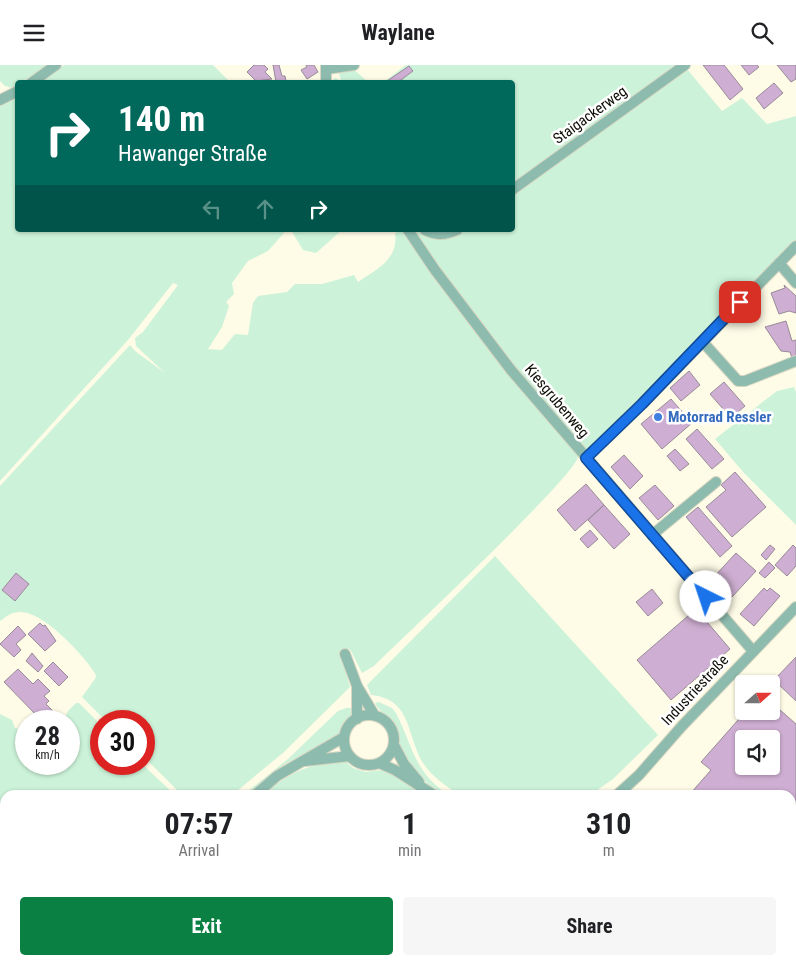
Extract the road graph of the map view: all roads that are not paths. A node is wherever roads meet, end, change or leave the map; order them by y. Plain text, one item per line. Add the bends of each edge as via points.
1 (56, 65) edge
2 (354, 65) edge
3 (685, 65) edge
4 (326, 67) edge
5 (35, 80) edge
6 (326, 80) edge
7 (15, 92) edge
8 (0, 100) edge
9 (515, 188) edge
10 (409, 232) edge
11 (429, 232) edge
12 (452, 232) edge
13 (796, 246) edge
14 (779, 263) junction
15 (796, 283) edge
16 (702, 341) junction
17 (796, 361) edge
18 (586, 458) junction
19 (716, 482) dead end
20 (652, 535) junction
21 (796, 607) edge
22 (753, 651) junction
23 (345, 654) dead end
24 (357, 686) junction
25 (375, 716) junction
26 (357, 719) junction
27 (344, 737) junction
28 (394, 745) junction
29 (350, 756) junction
30 (304, 761) junction
31 (379, 763) junction
32 (423, 787) junction
33 (261, 790) edge
34 (427, 790) edge
35 (622, 790) edge

1 - 5 street
2 - 4 street
3 - 9 street, Staigackerweg
4 - 6 street
7 - 8 street
10 - 18 street, Kiesgrubenweg via 511,370
11 - 12 street via 445,235
13 - 14 street
14 - 15 street
14 - 16 street
16 - 17 street via 738,381
16 - 18 street
18 - 20 street, Kiesgrubenweg
19 - 20 street
20 - 22 street, Kiesgrubenweg
21 - 22 street, Industriestraße
22 - 35 street, Industriestraße
23 - 24 street
24 - 25 street
24 - 26 street
25 - 26 street
25 - 28 street via 390,727
26 - 27 street via 348,726
27 - 29 street
27 - 30 street
28 - 31 street via 387,758
28 - 32 street via 404,764
29 - 30 street
29 - 31 street via 361,764
30 - 33 street via 276,776
31 - 32 street
32 - 34 street

